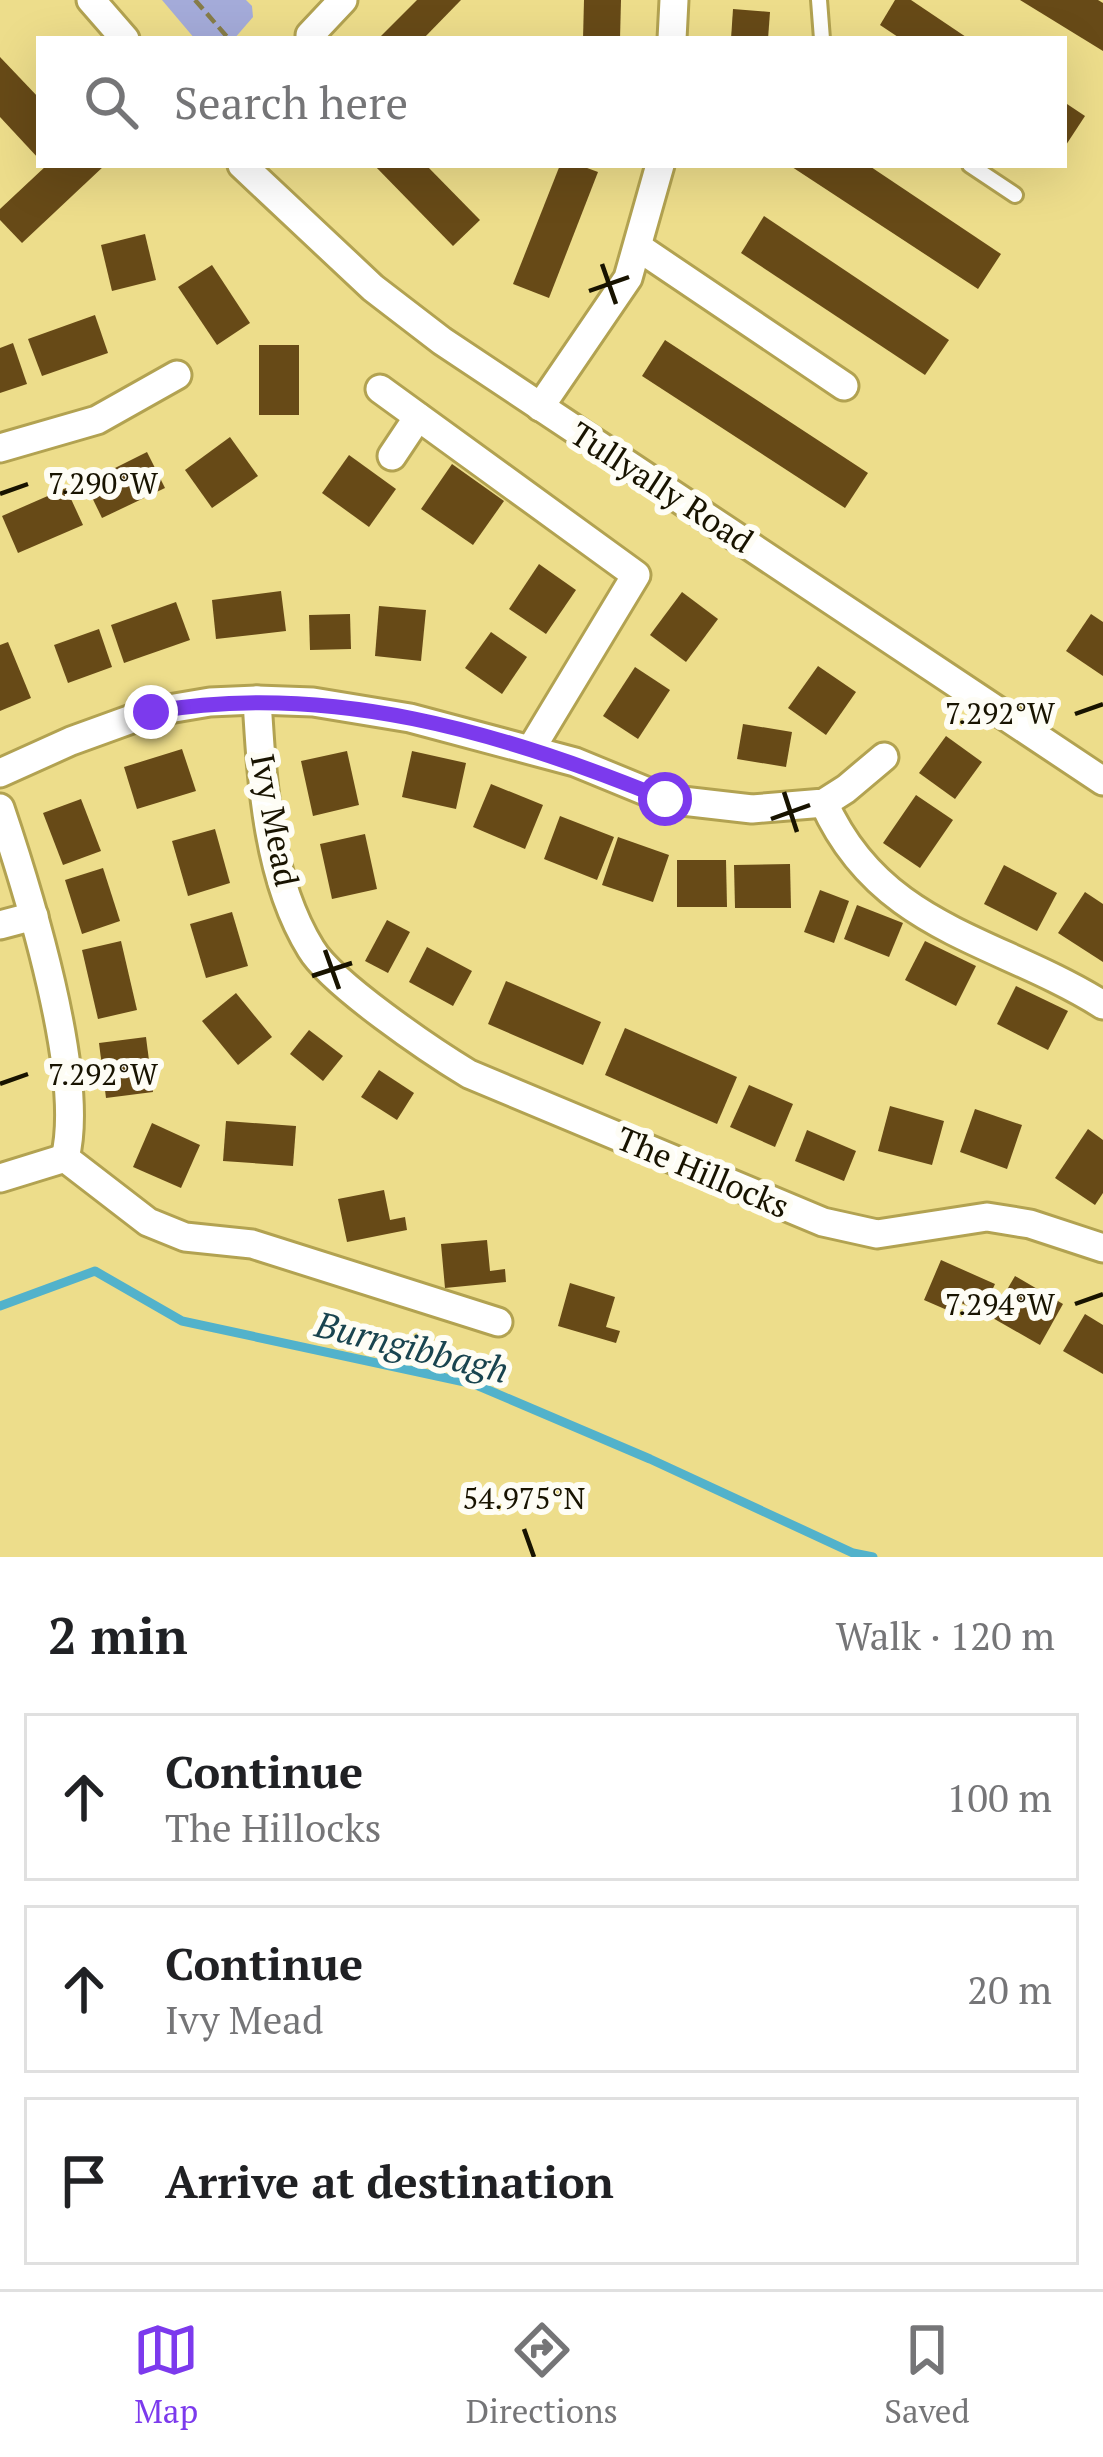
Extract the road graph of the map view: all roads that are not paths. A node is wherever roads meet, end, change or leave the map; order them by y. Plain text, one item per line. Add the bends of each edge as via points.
1 (91, 0) edge
2 (344, 0) edge
3 (674, 0) edge
4 (819, 0) edge
5 (310, 35) dead end
6 (122, 36) edge
7 (672, 36) edge
8 (822, 36) edge
9 (245, 168) edge
10 (659, 168) edge
11 (974, 168) edge
12 (1015, 195) dead end
13 (638, 247) junction
14 (177, 375) dead end
15 (844, 386) dead end
16 (380, 389) dead end
17 (540, 406) junction
18 (418, 416) junction
19 (0, 448) edge
20 (392, 456) dead end
21 (256, 700) junction
22 (531, 749) junction
23 (884, 757) dead end
24 (0, 773) edge
25 (1103, 781) edge
26 (824, 802) junction
27 (0, 808) edge
28 (34, 916) junction
29 (0, 925) edge
30 (338, 978) joint
31 (1103, 1004) edge
32 (65, 1158) junction
33 (0, 1178) edge
34 (1103, 1248) edge
35 (498, 1322) dead end

1 - 6 street
2 - 5 street
3 - 7 street
4 - 8 lane
9 - 17 street, Tullyally Road via 373,288
10 - 13 street
11 - 12 lane
13 - 15 street
13 - 17 street via 628,278
14 - 19 street via 97,420
16 - 18 street
17 - 25 street, Tullyally Road
18 - 20 street
18 - 22 street via 637,574
21 - 22 street via 410,718
21 - 24 street via 151,712
21 - 30 street, Ivy Mead via 278,865 313,953
22 - 26 street via 665,799 752,809
23 - 26 street
26 - 31 street via 839,837 882,886 950,931
27 - 28 street
28 - 29 street
28 - 32 street via 64,1065 72,1132
30 - 34 street, The Hillocks via 469,1074 823,1222 877,1234 988,1217
32 - 33 street
32 - 35 street via 148,1222 185,1237 252,1244

